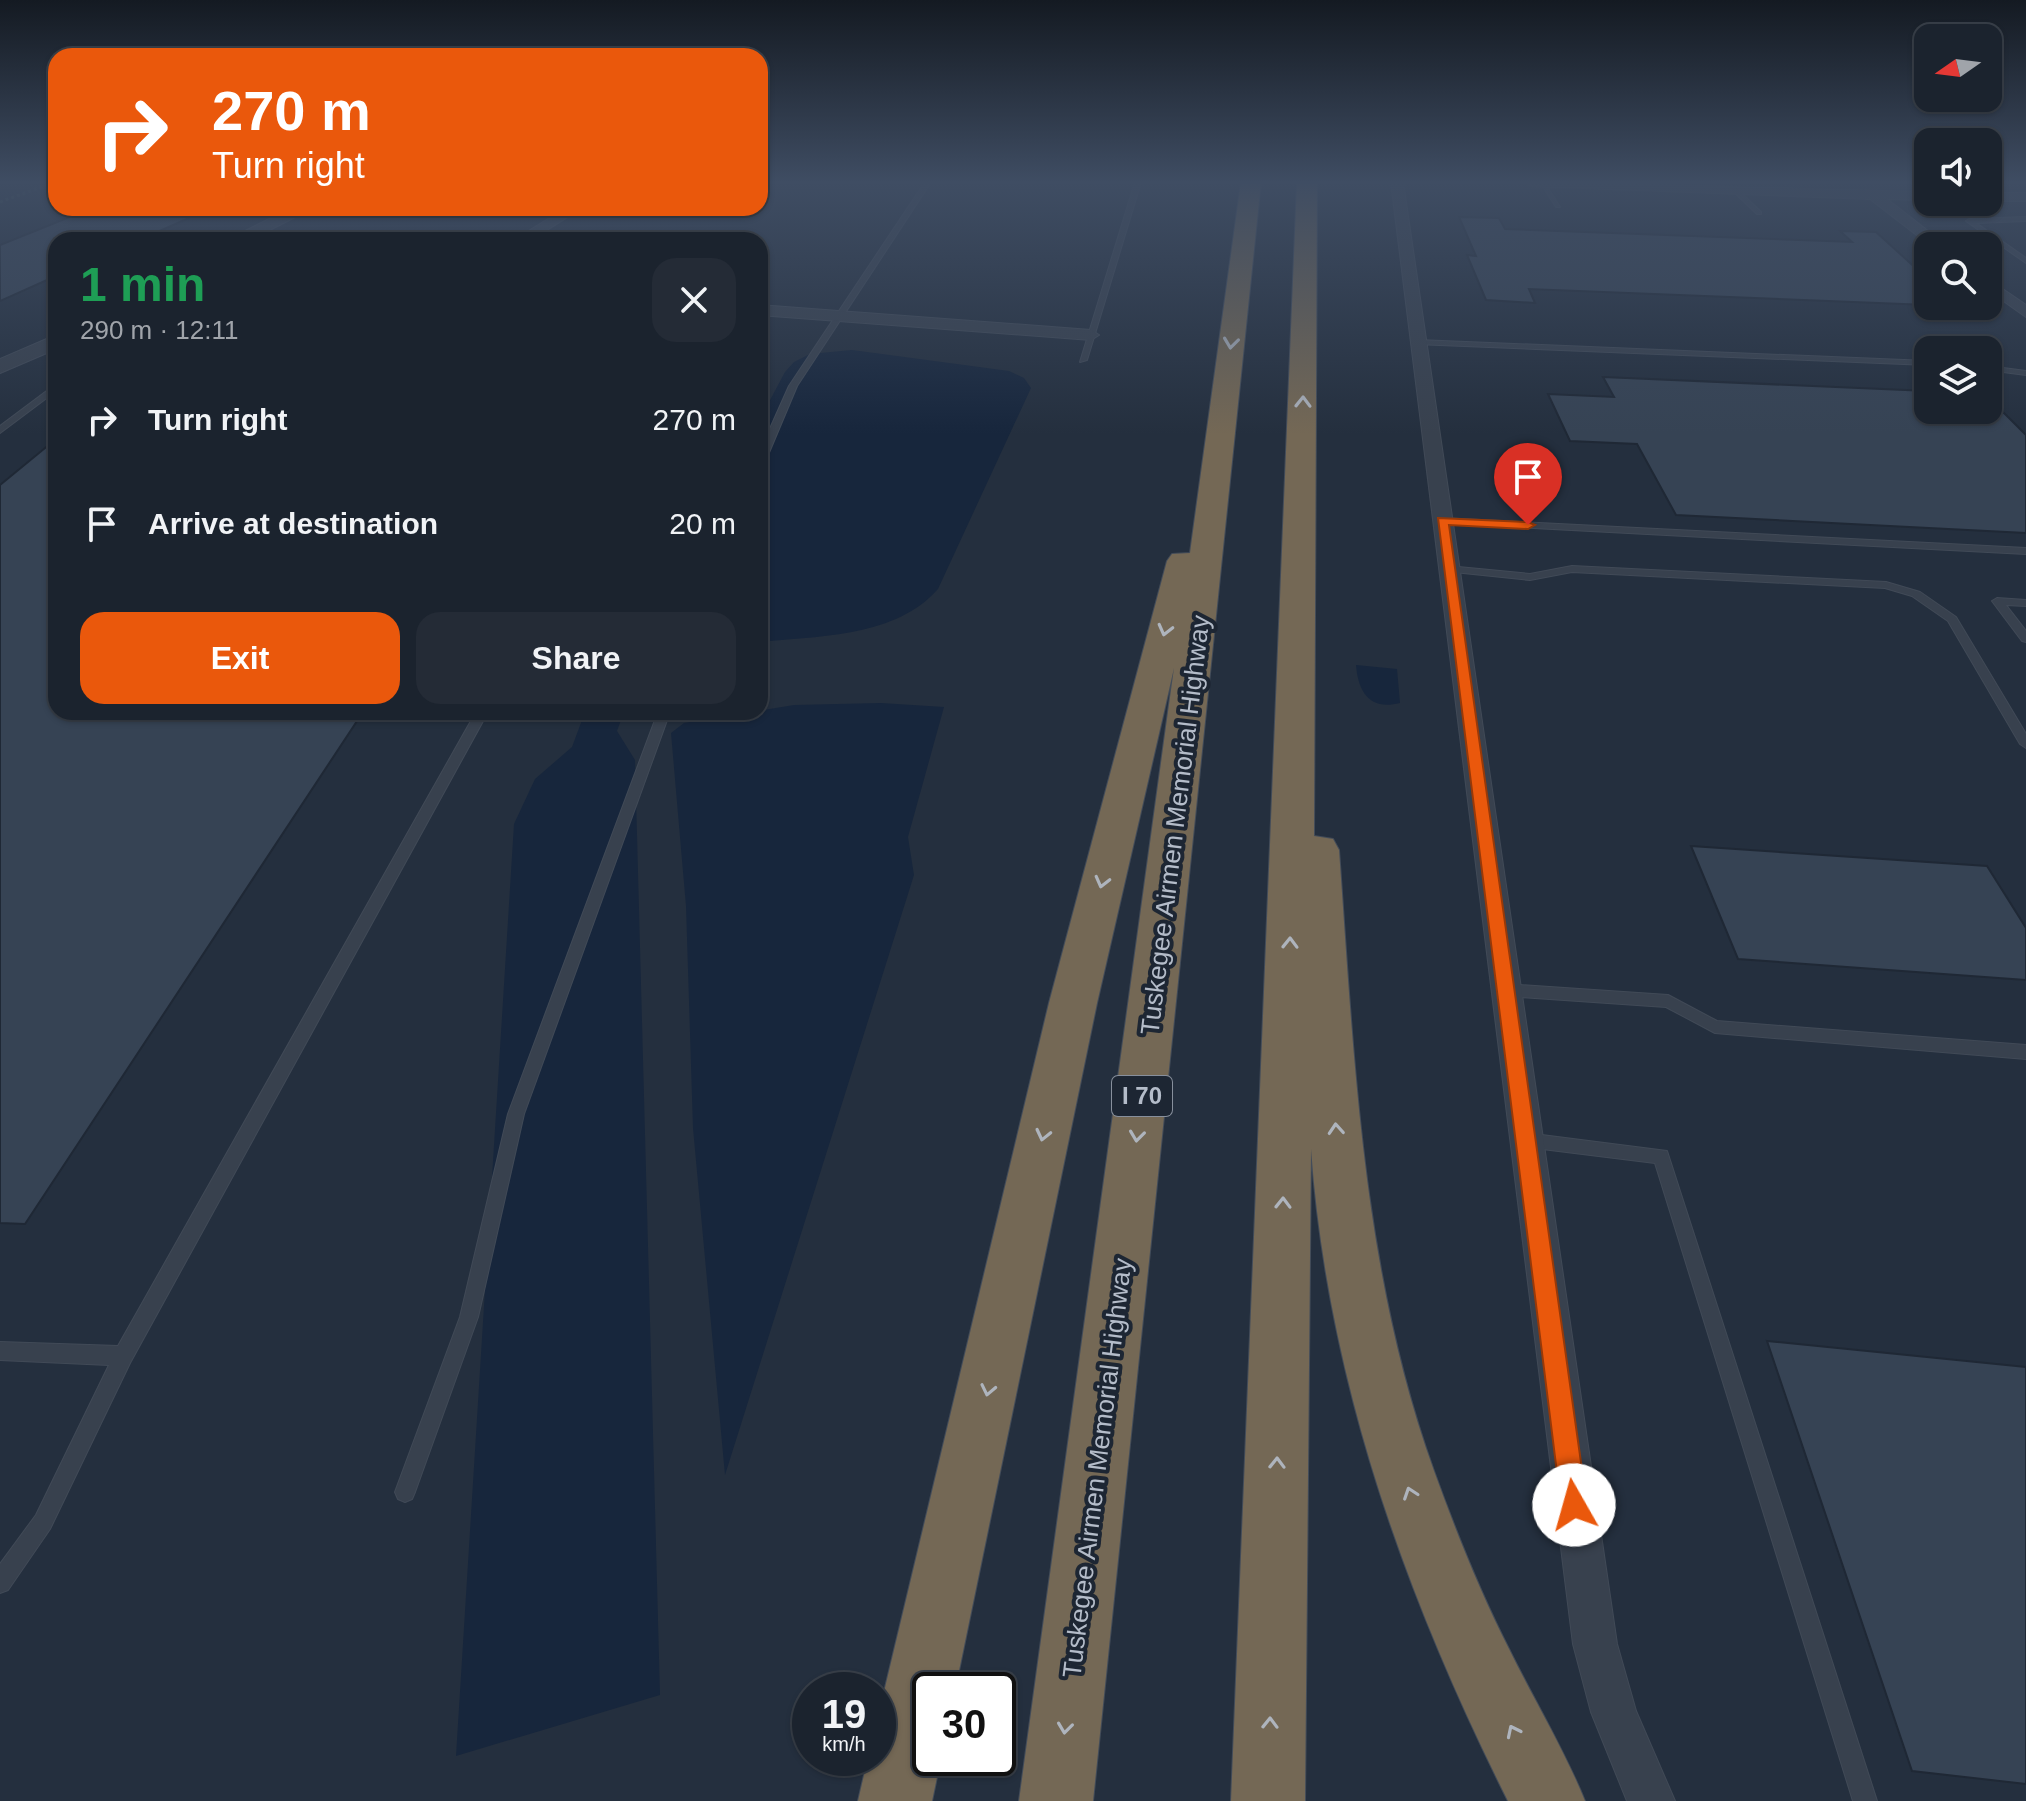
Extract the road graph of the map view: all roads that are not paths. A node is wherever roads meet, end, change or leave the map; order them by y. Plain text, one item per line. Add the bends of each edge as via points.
1 (872, 266) edge
2 (1112, 266) edge
3 (1241, 266) edge
4 (1306, 266) edge
5 (1408, 266) edge
6 (2002, 294) edge
7 (768, 311) edge
8 (2026, 312) edge
9 (838, 316) junction
10 (48, 327) edge
11 (1091, 335) junction
12 (1418, 342) junction
13 (48, 345) edge
14 (0, 349) edge
15 (1083, 360) dead end
16 (1914, 362) edge
17 (0, 367) edge
18 (2002, 370) edge
19 (2015, 371) junction
20 (2026, 373) edge
21 (2026, 381) edge
22 (1225, 392) junction
23 (48, 393) edge
24 (0, 430) edge
25 (768, 444) edge
26 (1302, 480) junction
27 (1442, 521) junction
28 (2026, 551) edge
29 (1448, 569) junction
30 (2026, 603) edge
31 (2026, 639) edge
32 (478, 720) edge
33 (661, 720) edge
34 (2026, 744) edge
35 (1505, 990) junction
36 (2026, 1052) edge
37 (1525, 1140) junction
38 (0, 1351) edge
39 (123, 1356) junction
40 (972, 1464) junction
41 (405, 1492) dead end
42 (0, 1582) edge
43 (935, 1672) edge
44 (916, 1776) edge
45 (895, 1801) edge
46 (912, 1801) edge
47 (1056, 1801) edge
48 (1268, 1801) edge
49 (1548, 1801) edge
50 (1651, 1801) edge
51 (1865, 1801) edge

1 - 9 lane
2 - 11 lane
3 -> 22 highway, Tuskegee Airmen Memorial Highway / I 70
26 -> 4 highway
5 - 12 street
6 - 8 street
7 - 9 street
9 - 11 street
9 - 25 lane via 793,386
10 - 14 street
11 - 15 lane
12 - 16 lane
12 - 27 street
13 - 17 street
18 - 19 lane
19 - 20 lane
19 - 21 lane
22 -> 40 highway via 1070,1018
22 -> 47 highway, Tuskegee Airmen Memorial Highway / I 70
23 - 24 lane
48 -> 26 highway
49 -> 26 highway via 1420,1523 1385,1421 1350,1257 1323,936
27 - 28 lane
27 - 29 street
29 - 34 lane via 1530,577 1572,569 1886,585 1916,594 1952,619
29 - 35 street
30 - 31 lane via 1997,601
32 - 39 lane
33 - 41 lane via 516,1114 469,1317
35 - 36 lane via 1668,1001 1715,1027
35 - 37 street
37 - 50 street via 1595,1644 1614,1712
37 - 51 lane via 1661,1156
38 - 39 lane
39 - 42 lane via 43,1522
40 - 43 highway
40 - 45 highway
44 - 46 highway

